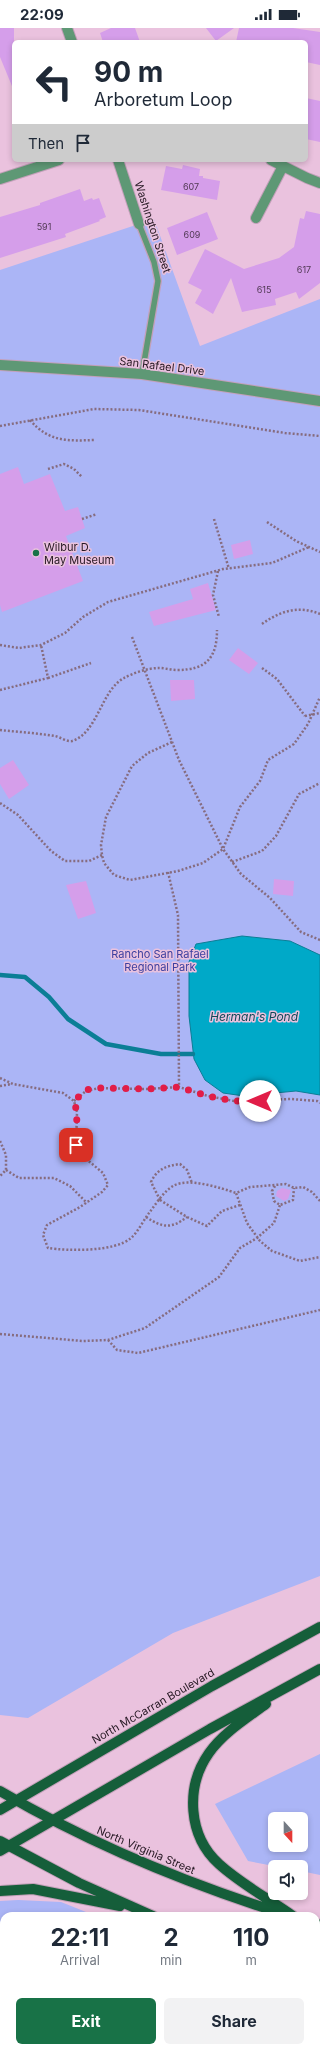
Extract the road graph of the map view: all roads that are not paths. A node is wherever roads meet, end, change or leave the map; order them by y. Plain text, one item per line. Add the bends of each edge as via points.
1 (67, 28) edge
2 (71, 40) edge
3 (53, 162) edge
4 (119, 162) edge
5 (275, 162) edge
6 (283, 166) junction
7 (0, 179) edge
8 (320, 183) edge
9 (256, 218) dead end
10 (139, 224) joint
11 (0, 365) edge
12 (142, 374) junction
13 (320, 401) edge
14 (320, 1627) edge
15 (320, 1669) edge
16 (297, 1681) junction
17 (0, 1791) edge
18 (17, 1800) junction
19 (0, 1810) edge
20 (52, 1821) junction
21 (5, 1843) edge
22 (0, 1851) edge
23 (0, 1891) edge
24 (137, 1910) junction
25 (142, 1912) edge
26 (276, 1912) edge
27 (287, 1912) edge

1 - 2 street
3 - 7 street
4 - 10 street, Washington Street
5 - 6 street
6 - 8 street
6 - 9 street
10 - 12 lane, Washington Street via 154,262 158,281
11 - 12 street, San Rafael Drive
12 - 13 street, San Rafael Drive
14 - 18 main road, North McCarran Boulevard via 212,1686
15 - 16 main road
16 - 20 main road
16 - 27 main road via 234,1728 209,1753 199,1773 192,1812 205,1848 219,1864
17 - 18 main road, North Virginia Street
18 - 19 main road, North McCarran Boulevard
18 - 20 main road, North Virginia Street
20 - 21 main road
20 - 26 main road, North Virginia Street via 172,1876
21 - 22 main road
21 - 24 main road via 79,1883
23 - 24 main road via 33,1889
24 - 25 main road

